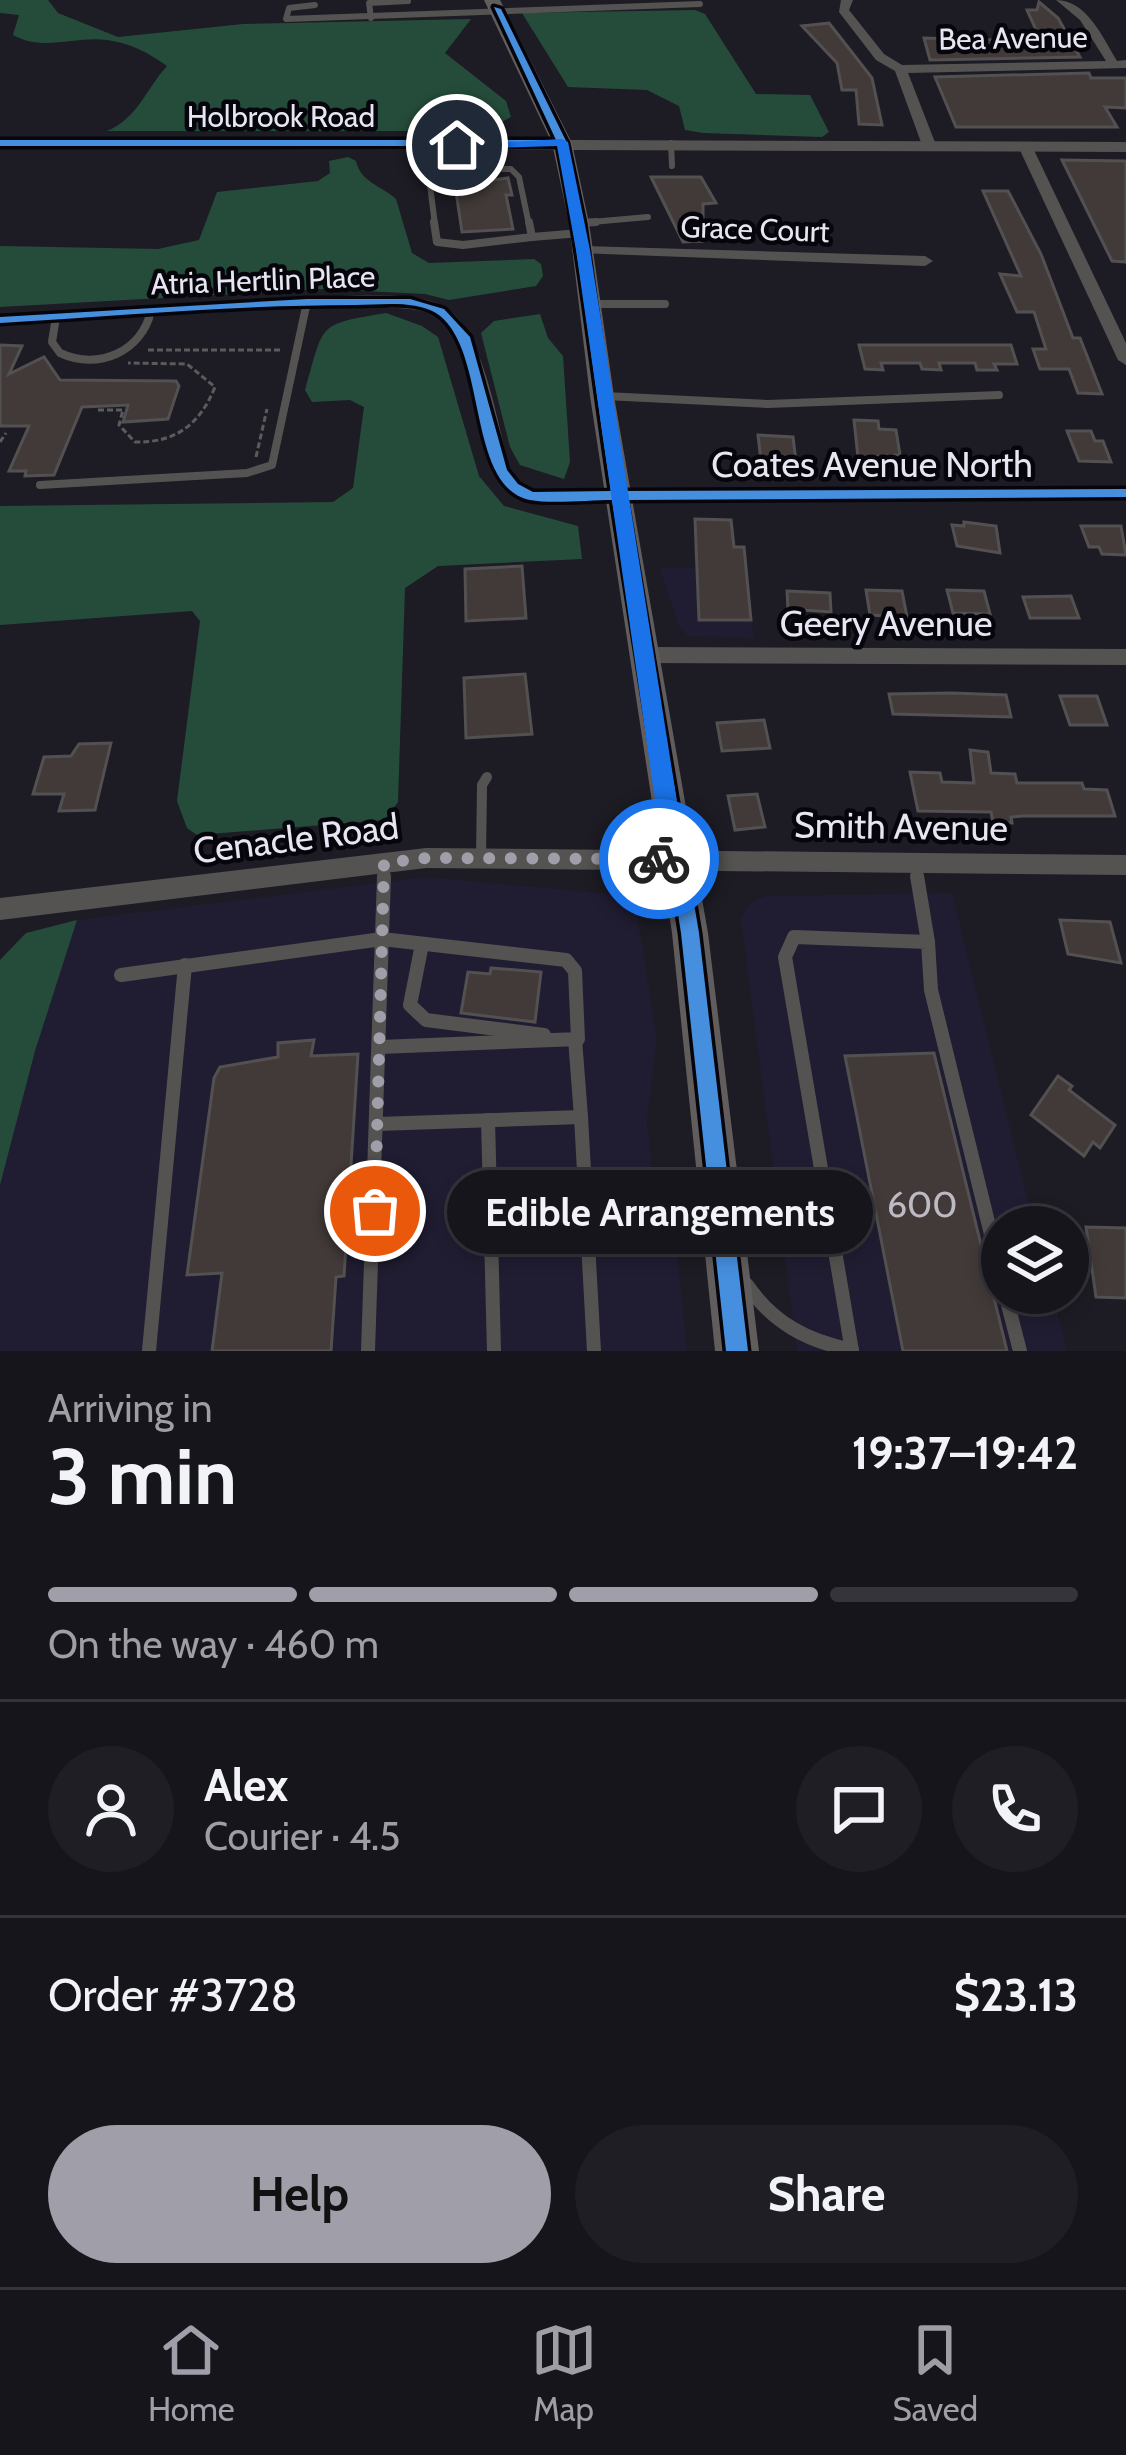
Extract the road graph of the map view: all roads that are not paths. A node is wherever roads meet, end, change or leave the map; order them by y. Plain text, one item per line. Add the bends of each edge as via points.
1 (847, 0) edge
2 (1062, 0) edge
3 (408, 1) edge
4 (315, 4) dead end
5 (498, 4) edge
6 (700, 4) dead end
7 (371, 17) junction
8 (1119, 64) edge
9 (900, 68) junction
10 (562, 142) junction
11 (0, 143) edge
12 (671, 143) junction
13 (929, 145) junction
14 (432, 146) junction
15 (1025, 146) junction
16 (1126, 147) edge
17 (673, 166) dead end
18 (428, 169) junction
19 (648, 217) dead end
20 (581, 236) junction
21 (532, 237) junction
22 (925, 261) dead end
23 (307, 302) junction
24 (590, 304) junction
25 (665, 304) dead end
26 (151, 311) junction
27 (56, 317) junction
28 (0, 320) edge
29 (1126, 360) edge
30 (999, 395) dead end
31 (602, 396) junction
32 (40, 485) dead end
33 (1126, 493) edge
34 (619, 498) junction
35 (646, 655) junction
36 (1126, 657) edge
37 (488, 777) dead end
38 (481, 858) junction
39 (675, 859) junction
40 (914, 862) junction
41 (384, 863) junction
42 (1126, 865) edge
43 (0, 909) edge
44 (382, 940) junction
45 (928, 942) junction
46 (422, 944) junction
47 (185, 965) junction
48 (121, 975) dead end
49 (578, 1039) junction
50 (380, 1047) junction
51 (581, 1117) junction
52 (488, 1120) junction
53 (378, 1124) junction
54 (984, 1206) edge
55 (723, 1228) junction
56 (1010, 1314) edge
57 (149, 1351) edge
58 (368, 1351) edge
59 (494, 1351) edge
60 (594, 1351) edge
61 (737, 1351) edge
62 (852, 1351) edge
63 (1020, 1351) edge

1 - 9 street via 847,18
2 - 8 street
3 - 7 lane via 369,3
4 - 7 lane via 289,8 286,19
5 - 6 lane
5 - 7 lane
5 - 10 main road
8 - 9 street, Bea Avenue
9 - 13 street
10 - 12 street, Holbrook Road
10 - 14 street, Holbrook Road
10 - 20 main road
11 - 14 street, Holbrook Road
12 - 13 street, Holbrook Road
12 - 17 lane
13 - 15 street, Holbrook Road
14 - 18 lane
15 - 16 street, Holbrook Road
15 - 29 street
18 - 21 lane via 511,169
18 - 21 lane via 437,242
19 - 20 lane
20 - 21 lane
20 - 22 street, Grace Court
20 - 24 main road
23 - 26 street, Atria Hertlin Place
23 - 32 lane, Atria Hertlin Place via 272,465
23 - 34 street, Atria Hertlin Place via 410,302 440,311 464,337 501,471 513,487 531,496
24 - 25 lane
24 - 31 main road
26 - 27 street, Atria Hertlin Place
26 - 27 lane via 143,337 98,358 55,348
27 - 28 street, Atria Hertlin Place
30 - 31 lane via 768,404
31 - 34 main road
33 - 34 street, Coates Avenue North
34 - 35 main road
35 - 36 street, Geery Avenue
35 - 39 main road
37 - 38 lane
38 - 39 street, Cenacle Road
38 - 41 street, Cenacle Road
39 - 40 street, Smith Avenue
39 - 55 main road
40 - 42 street, Smith Avenue
40 - 45 lane
41 - 43 street, Cenacle Road
41 - 44 lane
44 - 46 lane
44 - 47 lane
44 - 50 lane
45 - 54 lane via 931,989
45 - 62 lane via 804,935 794,937 785,957
46 - 49 lane via 566,960 575,971
46 - 49 lane via 415,1014
47 - 48 lane
47 - 57 lane
49 - 50 lane
49 - 51 lane
50 - 53 lane
51 - 52 lane
51 - 60 lane
52 - 53 lane
52 - 59 lane
53 - 58 lane
55 - 61 main road
55 - 62 lane via 756,1300 816,1345
56 - 63 lane

